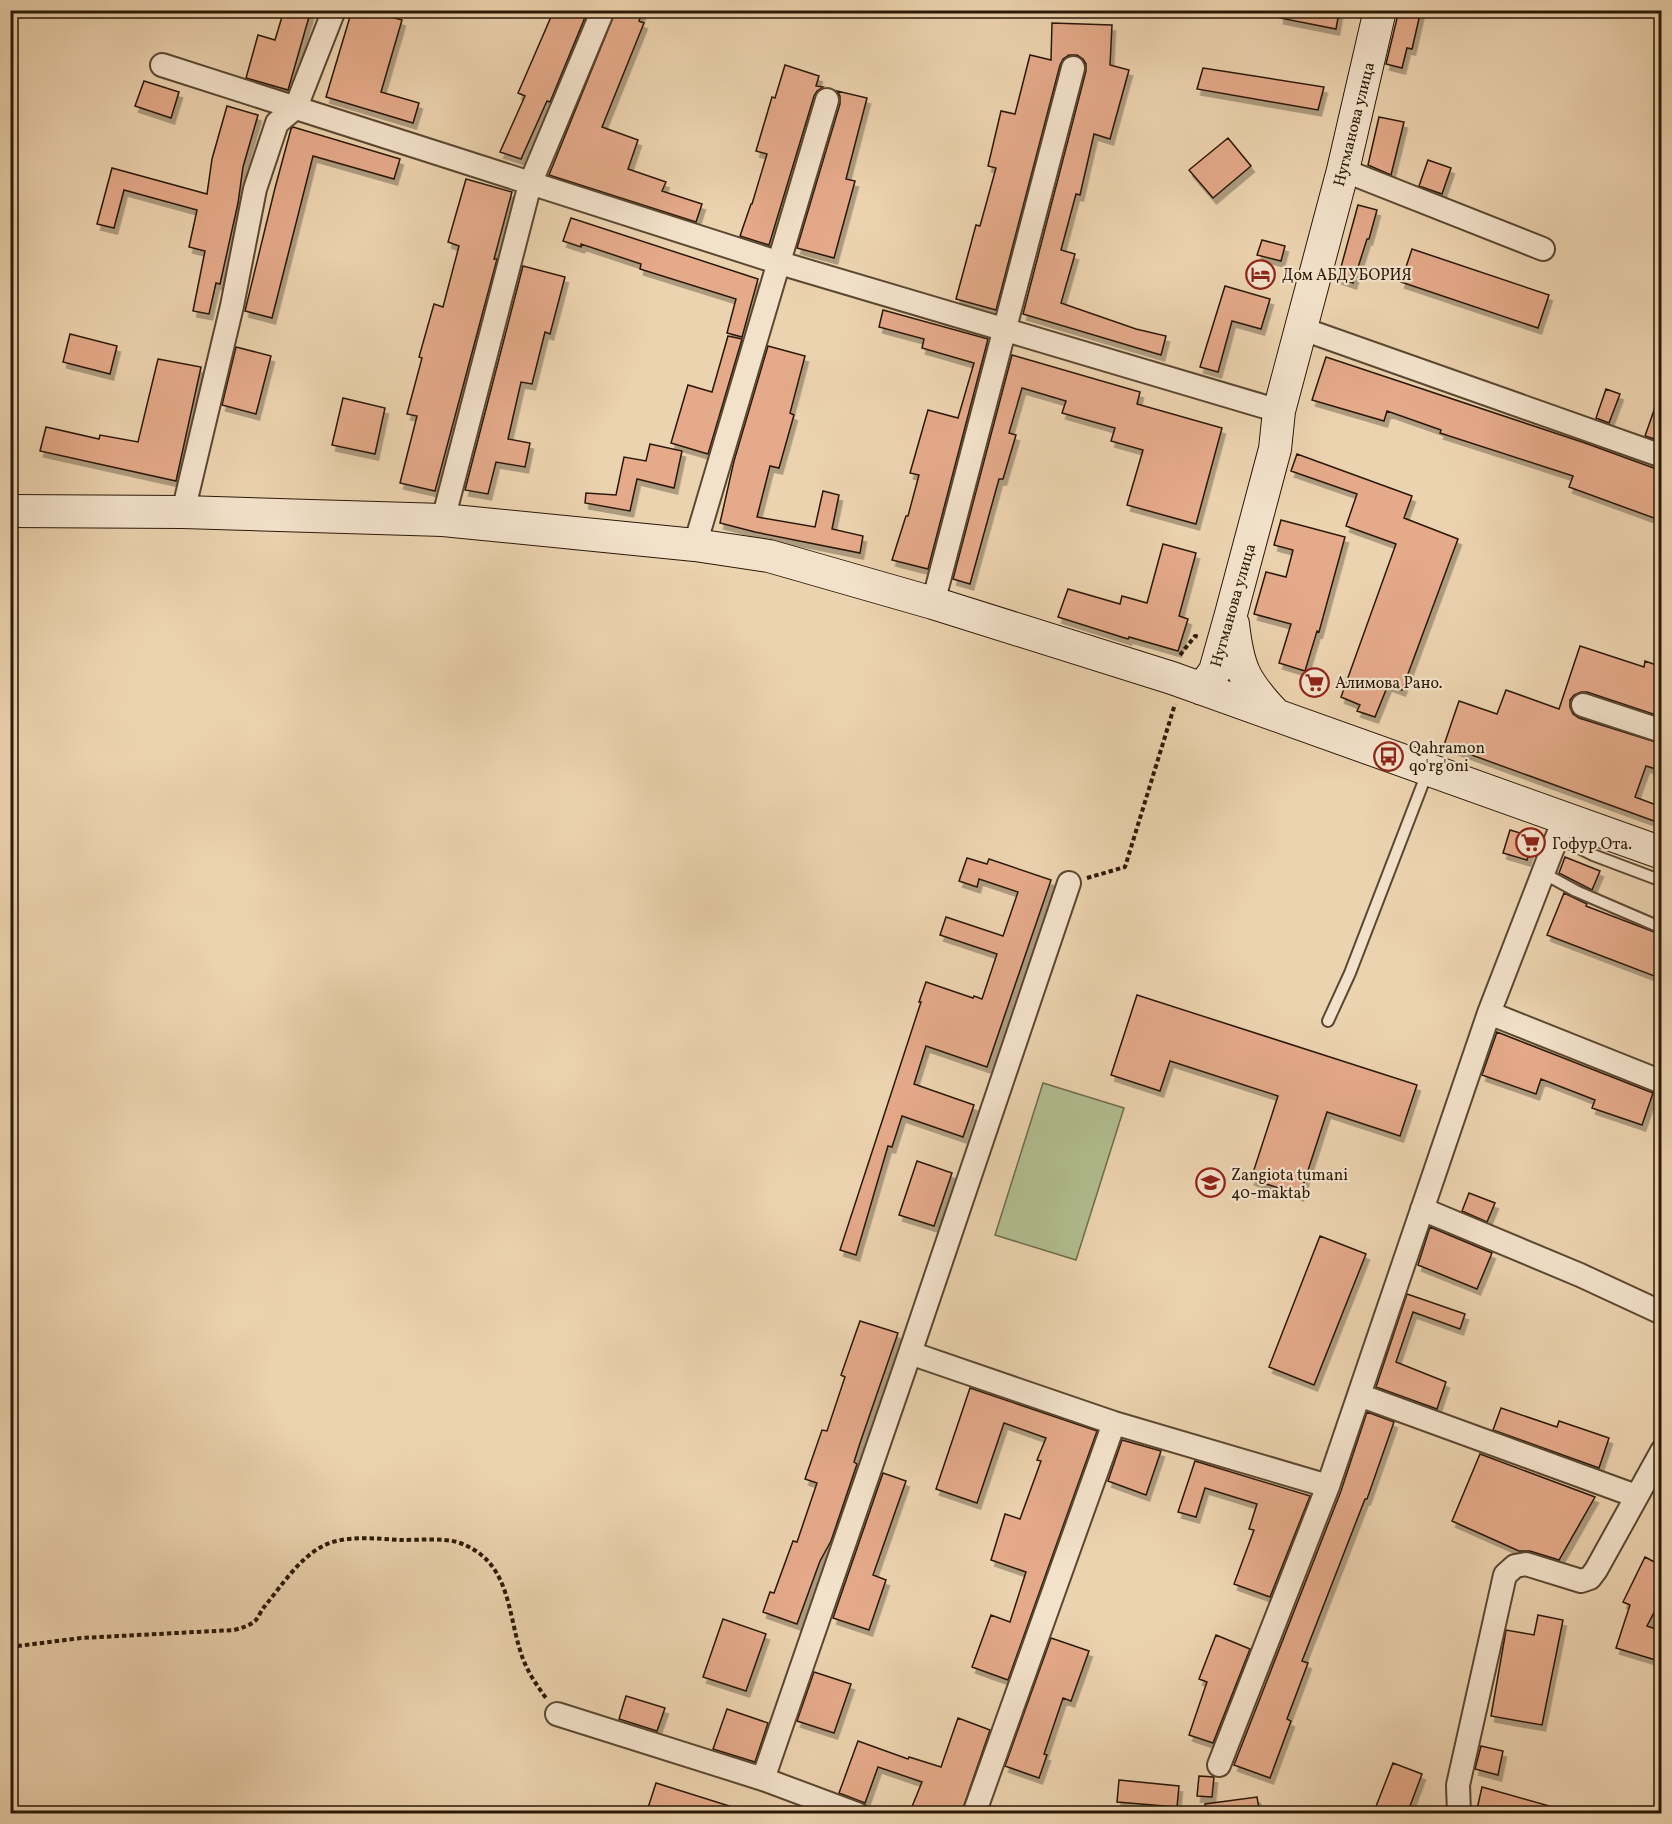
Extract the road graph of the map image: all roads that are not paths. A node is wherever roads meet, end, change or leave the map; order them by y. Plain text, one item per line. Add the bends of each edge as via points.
1 (334, 10) edge
2 (603, 10) edge
3 (1380, 10) edge
4 (162, 65) dead end
5 (1073, 68) dead end
6 (827, 100) dead end
7 (296, 107) junction
8 (1343, 170) junction
9 (530, 184) junction
10 (1543, 249) dead end
11 (780, 263) junction
12 (1300, 328) junction
13 (1005, 330) junction
14 (1279, 411) junction
15 (1662, 456) edge
16 (10, 511) edge
17 (183, 512) junction
18 (443, 520) junction
19 (695, 545) junction
20 (933, 603) junction
21 (1231, 614) junction
22 (1202, 689) junction
23 (1583, 705) dead end
24 (1274, 713) junction
25 (1662, 731) edge
26 (1428, 771) junction
27 (1560, 828) junction
28 (1662, 853) edge
29 (1543, 873) junction
30 (1662, 881) edge
31 (1069, 883) road end
32 (1662, 928) edge
33 (1489, 1013) junction
34 (1328, 1021) dead end
35 (1662, 1082) edge
36 (1422, 1209) junction
37 (1662, 1313) edge
38 (910, 1353) junction
39 (1359, 1395) junction
40 (1114, 1423) junction
41 (1662, 1450) edge
42 (1328, 1486) junction
43 (1636, 1496) junction
44 (557, 1714) road end
45 (1219, 1765) dead end
46 (763, 1779) junction
47 (857, 1814) edge
48 (974, 1814) edge
49 (1459, 1814) edge

1 - 7 street
2 - 9 street
3 - 8 main road, Нугманова улица
4 - 7 street
5 - 13 street
6 - 11 street
7 - 9 street
7 - 17 street via 277,123 255,189 232,306
8 - 10 street
8 - 12 main road, Нугманова улица
9 - 11 street
9 - 18 street
11 - 13 street
11 - 19 street
12 - 14 main road, Нугманова улица
12 - 15 street
13 - 14 street
13 - 20 street
14 - 21 main road, Нугманова улица via 1275,449
14 - 22 main road, Нугманова улица via 1259,446 1201,668
16 - 17 main road
17 - 18 main road
18 - 19 main road
19 - 20 main road via 769,556
20 - 22 main road
21 - 22 main road, Нугманова улица via 1215,671
21 - 24 main road via 1244,676
22 - 24 main road
23 - 25 street
24 - 26 main road
26 - 27 main road
26 - 34 lane
27 - 28 main road
27 - 29 street
27 - 30 lane via 1593,855
29 - 32 lane
29 - 33 street
31 - 38 street
33 - 35 street
33 - 36 street
36 - 37 street
36 - 39 street
38 - 40 street
38 - 46 street
39 - 42 street
39 - 43 street
40 - 42 street
40 - 48 street
41 - 43 street
42 - 45 street
43 - 49 street via 1590,1578 1581,1581 1526,1564 1515,1566 1505,1575 1458,1785
44 - 46 street
46 - 47 street

